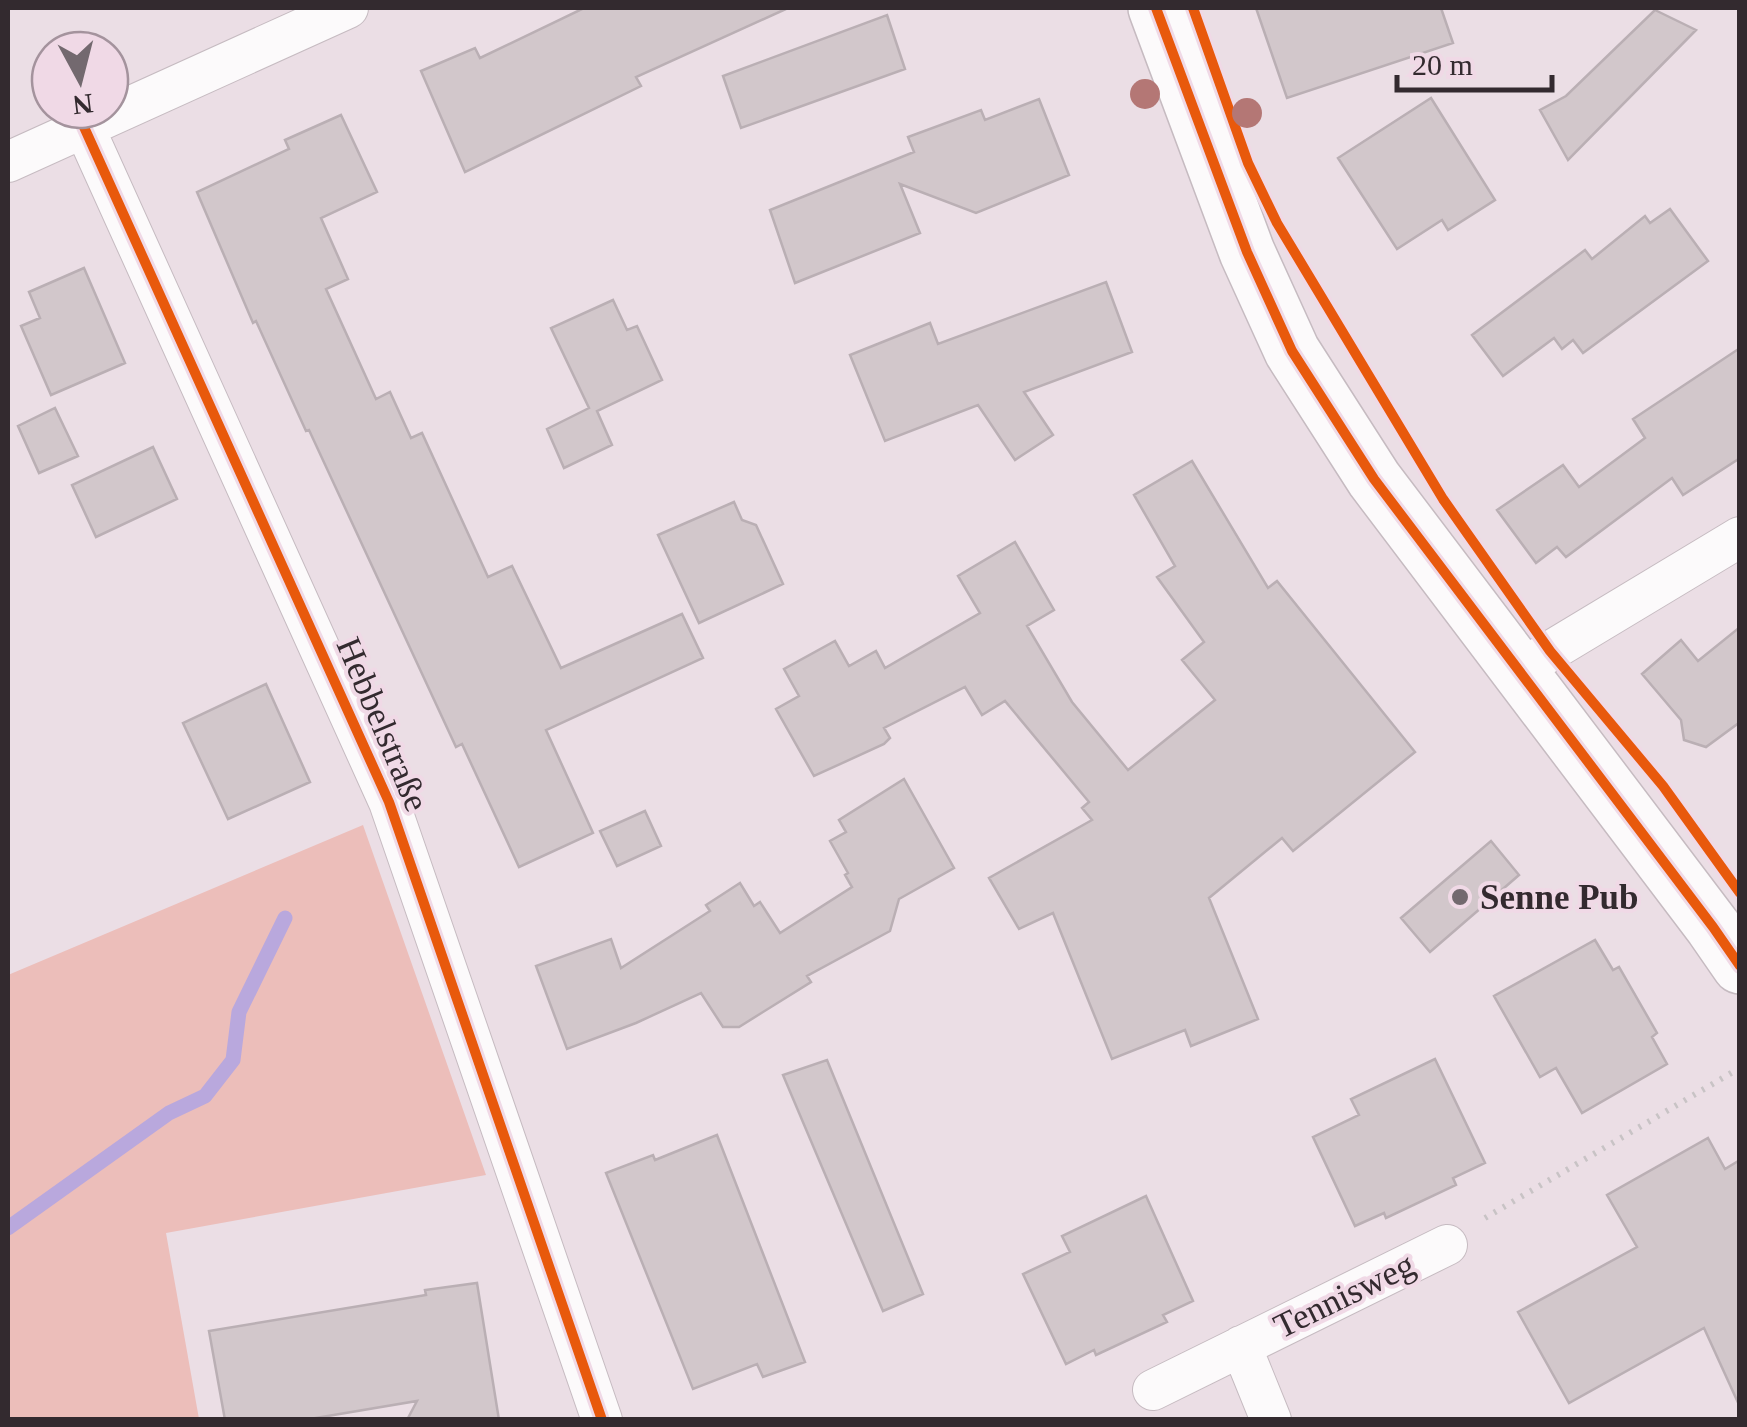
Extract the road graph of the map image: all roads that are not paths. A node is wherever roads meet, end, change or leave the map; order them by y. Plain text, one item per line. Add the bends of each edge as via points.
1 (348, 8) edge
2 (1156, 8) edge
3 (130, 106) edge
4 (77, 130) edge
5 (85, 130) edge
6 (8, 162) edge
7 (1740, 537) edge
8 (1519, 670) junction
9 (1740, 966) edge
10 (1447, 1245) road end
11 (1241, 1346) junction
12 (1154, 1390) dead end
13 (602, 1420) edge
14 (1271, 1420) edge

1 - 3 street
2 - 8 main road via 1247,252 1292,352 1374,479
4 - 6 street
5 - 13 street, Hebbelstraße via 389,802
7 - 8 street
8 - 9 main road
10 - 11 street, Tennisweg
11 - 12 street, Tennisweg
11 - 14 street, Tennisweg

